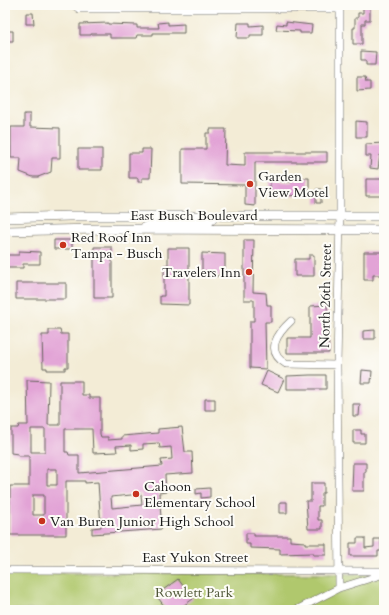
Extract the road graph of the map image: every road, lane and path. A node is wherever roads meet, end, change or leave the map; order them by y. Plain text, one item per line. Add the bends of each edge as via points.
1 (74, 5) edge
2 (340, 7) edge
3 (214, 216) junction
4 (340, 216) junction
5 (384, 216) edge
6 (5, 218) edge
7 (138, 229) junction
8 (339, 229) junction
9 (384, 230) edge
10 (5, 231) edge
11 (291, 320) dead end
12 (337, 364) junction
13 (5, 570) edge
14 (340, 570) junction
15 (384, 571) edge
16 (384, 574) edge
17 (339, 588) junction
18 (296, 610) edge

1 - 2 street via 79,9
2 - 4 street, North 26th Street
3 - 4 main road, East Busch Boulevard
3 - 6 main road, East Busch Boulevard
3 - 7 main road via 207,222 156,223
4 - 5 main road, East Busch Boulevard
4 - 8 street, North 26th Street
7 - 8 main road, East Busch Boulevard
7 - 10 main road, East Busch Boulevard
8 - 9 main road, East Busch Boulevard
8 - 12 street, North 26th Street
11 - 12 street via 276,338 275,353 279,360 286,364
12 - 14 street, North 26th Street
13 - 14 street, East Yukon Street
14 - 15 street, East Yukon Street
14 - 17 street, North 26th Street
16 - 17 street
17 - 18 street

